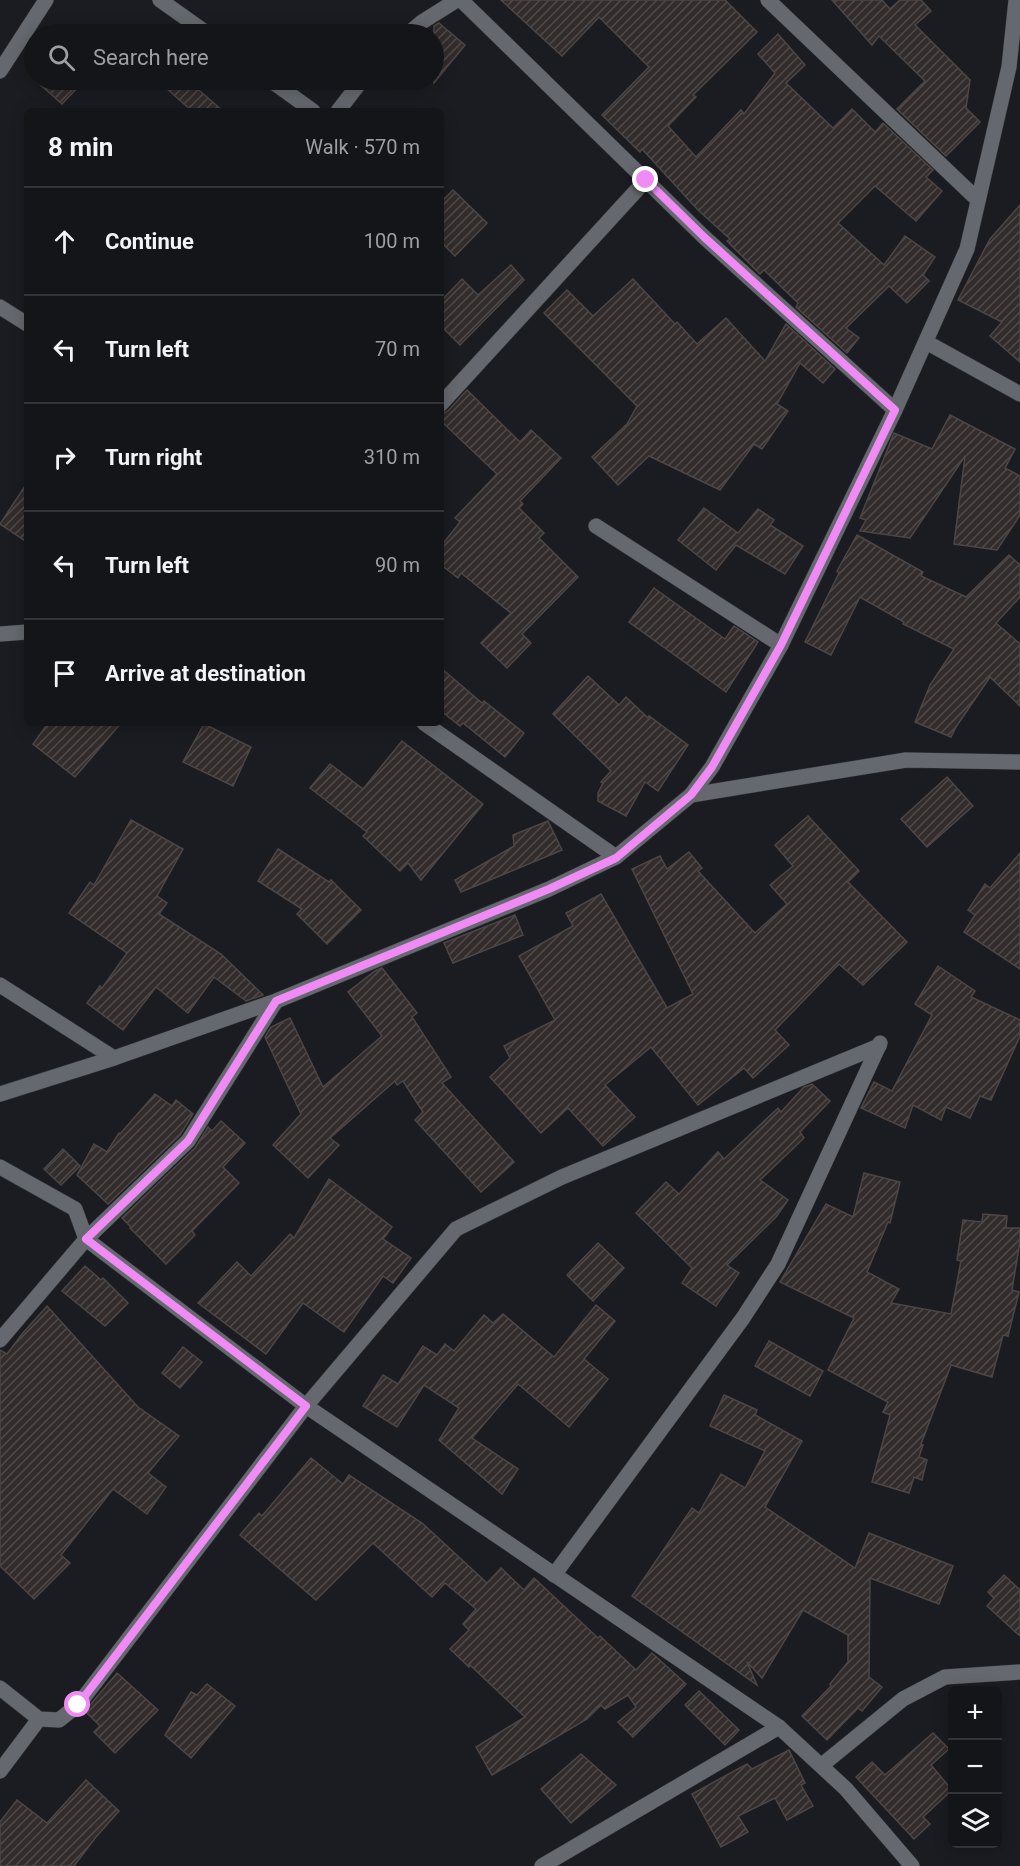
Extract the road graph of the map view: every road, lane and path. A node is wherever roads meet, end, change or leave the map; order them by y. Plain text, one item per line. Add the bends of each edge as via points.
1 (46, 0) edge
2 (160, 0) edge
3 (459, 0) edge
4 (768, 0) edge
5 (1016, 0) edge
6 (30, 24) edge
7 (194, 24) edge
8 (420, 24) edge
9 (24, 34) edge
10 (1014, 69) edge
11 (0, 71) edge
12 (284, 90) edge
13 (354, 90) edge
14 (309, 108) edge
15 (340, 108) edge
16 (646, 180) junction
17 (978, 200) junction
18 (0, 307) edge
19 (24, 322) edge
20 (926, 342) junction
21 (1020, 394) edge
22 (444, 401) edge
23 (895, 410) junction
24 (596, 526) dead end
25 (24, 632) edge
26 (0, 634) edge
27 (781, 645) junction
28 (428, 726) edge
29 (1020, 762) edge
30 (691, 795) junction
31 (616, 858) junction
32 (0, 986) edge
33 (276, 1001) junction
34 (114, 1058) junction
35 (0, 1094) edge
36 (0, 1167) edge
37 (86, 1239) junction
38 (0, 1340) edge
39 (306, 1406) junction
40 (554, 1575) junction
41 (1020, 1672) edge
42 (0, 1688) edge
43 (39, 1719) junction
44 (779, 1727) junction
45 (822, 1765) junction
46 (0, 1771) edge
47 (542, 1866) edge
48 (912, 1866) edge

1 - 6 street
2 - 7 street
3 - 8 street
3 - 16 street
4 - 17 street
5 - 10 street
9 - 11 street
10 - 17 street
12 - 14 street
13 - 15 street
16 - 22 street
16 - 23 street
17 - 20 street via 967,249
18 - 19 street
20 - 21 street
20 - 23 street
23 - 27 street
24 - 27 street
25 - 26 street
27 - 30 street via 712,767
28 - 31 street
29 - 30 street via 906,760
30 - 31 street
31 - 33 street
32 - 34 street
33 - 34 street
33 - 37 street via 188,1141
34 - 35 street
36 - 37 street via 75,1209
37 - 38 street
37 - 39 street
39 - 40 street
39 - 40 street via 456,1229 562,1178 881,1042 778,1264 743,1318
39 - 43 street via 78,1705 59,1720
40 - 44 street
41 - 45 street via 945,1677 903,1698
42 - 43 street
43 - 46 street
44 - 45 street
44 - 47 street
45 - 48 street

